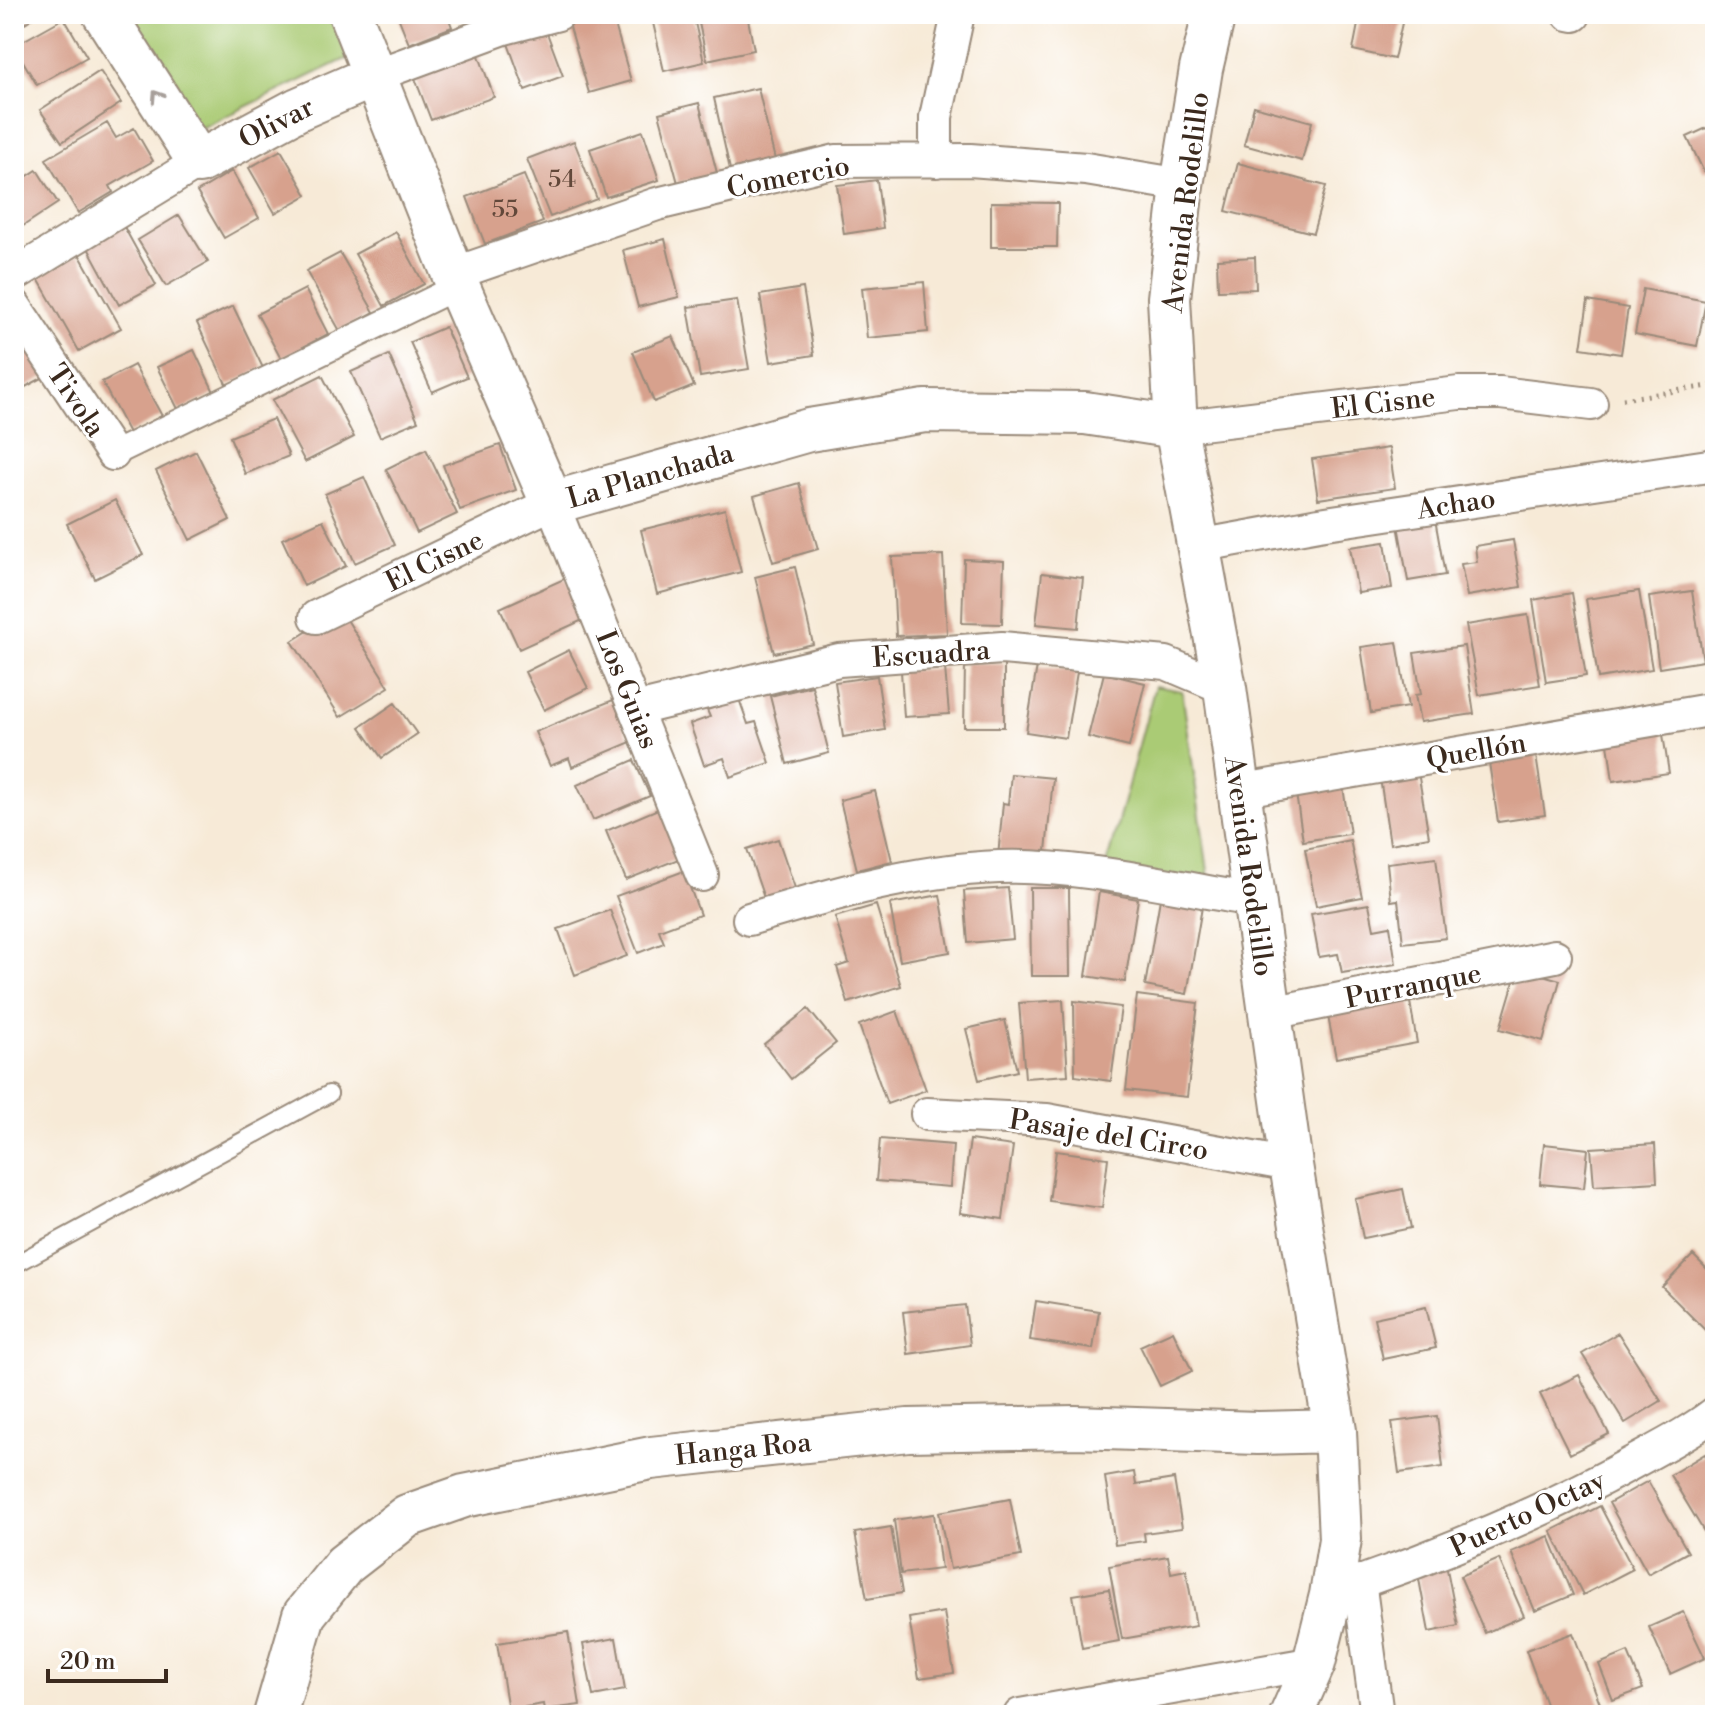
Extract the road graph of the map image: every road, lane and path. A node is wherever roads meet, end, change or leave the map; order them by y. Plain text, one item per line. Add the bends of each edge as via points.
1 (104, 14) edge
2 (350, 14) edge
3 (558, 14) edge
4 (958, 14) edge
5 (1214, 14) edge
6 (376, 75) junction
7 (936, 161) junction
8 (199, 162) junction
9 (1182, 185) junction
10 (14, 275) edge
11 (456, 280) junction
12 (14, 305) edge
13 (1715, 385) edge
14 (1591, 404) joint
15 (1176, 427) junction
16 (113, 454) joint
17 (1715, 465) edge
18 (552, 503) junction
19 (1198, 546) junction
20 (316, 617) dead end
21 (1225, 688) junction
22 (637, 709) junction
23 (1715, 709) edge
24 (1238, 791) junction
25 (702, 875) dead end
26 (1253, 900) junction
27 (749, 919) dead end
28 (1555, 956) dead end
29 (1271, 1013) junction
30 (329, 1094) dead end
31 (927, 1114) dead end
32 (1291, 1165) junction
33 (14, 1265) edge
34 (1715, 1413) edge
35 (1335, 1431) junction
36 (1345, 1588) junction
37 (1314, 1663) junction
38 (275, 1715) edge
39 (1020, 1715) edge
40 (1291, 1715) edge
41 (1377, 1715) edge

8 -> 1 street
2 - 6 street, La Planchada
3 - 6 street, Olivar
4 - 7 street via 936,117
5 - 9 street, Avenida Rodelillo
6 - 8 street, Olivar
6 - 11 street, La Planchada
7 - 9 street, Comercio via 1086,169
7 - 11 street, Comercio via 836,161 657,204
8 - 10 street, Olivar
9 - 15 street, Avenida Rodelillo via 1169,298
11 - 16 street, Comercio
11 - 18 street, La Planchada
12 - 16 street, Tivola
13 - 14 path
14 - 15 street, El Cisne via 1459,393
15 - 18 street, La Planchada via 1085,413 925,411 809,430
15 - 19 street, Avenida Rodelillo
17 - 19 street, Achao
18 - 20 street, El Cisne
18 - 22 street, Los Guias
19 - 21 street, Avenida Rodelillo
21 - 22 street, Escuadra via 1166,663 1002,648 839,660
21 - 24 street, Avenida Rodelillo
22 - 25 street, Los Guias
23 - 24 street, Quellón
24 - 26 street, Avenida Rodelillo
26 - 27 street via 1071,871 1001,867 869,884
26 - 29 street, Avenida Rodelillo
28 - 29 street, Purranque
29 - 32 street, Avenida Rodelillo
30 - 33 lane
31 - 32 street, Pasaje del Circo via 1047,1120
32 - 35 street, Avenida Rodelillo
34 - 36 street, Puerto Octay via 1591,1486
35 - 36 street, Avenida Rodelillo
35 - 38 street, Hanga Roa via 908,1430 651,1458 464,1496 407,1516 344,1565 304,1615
36 - 37 street, Avenida Rodelillo
36 - 41 street, Avenida Rodelillo
37 - 39 street
37 - 40 street, Avenida Rodelillo

